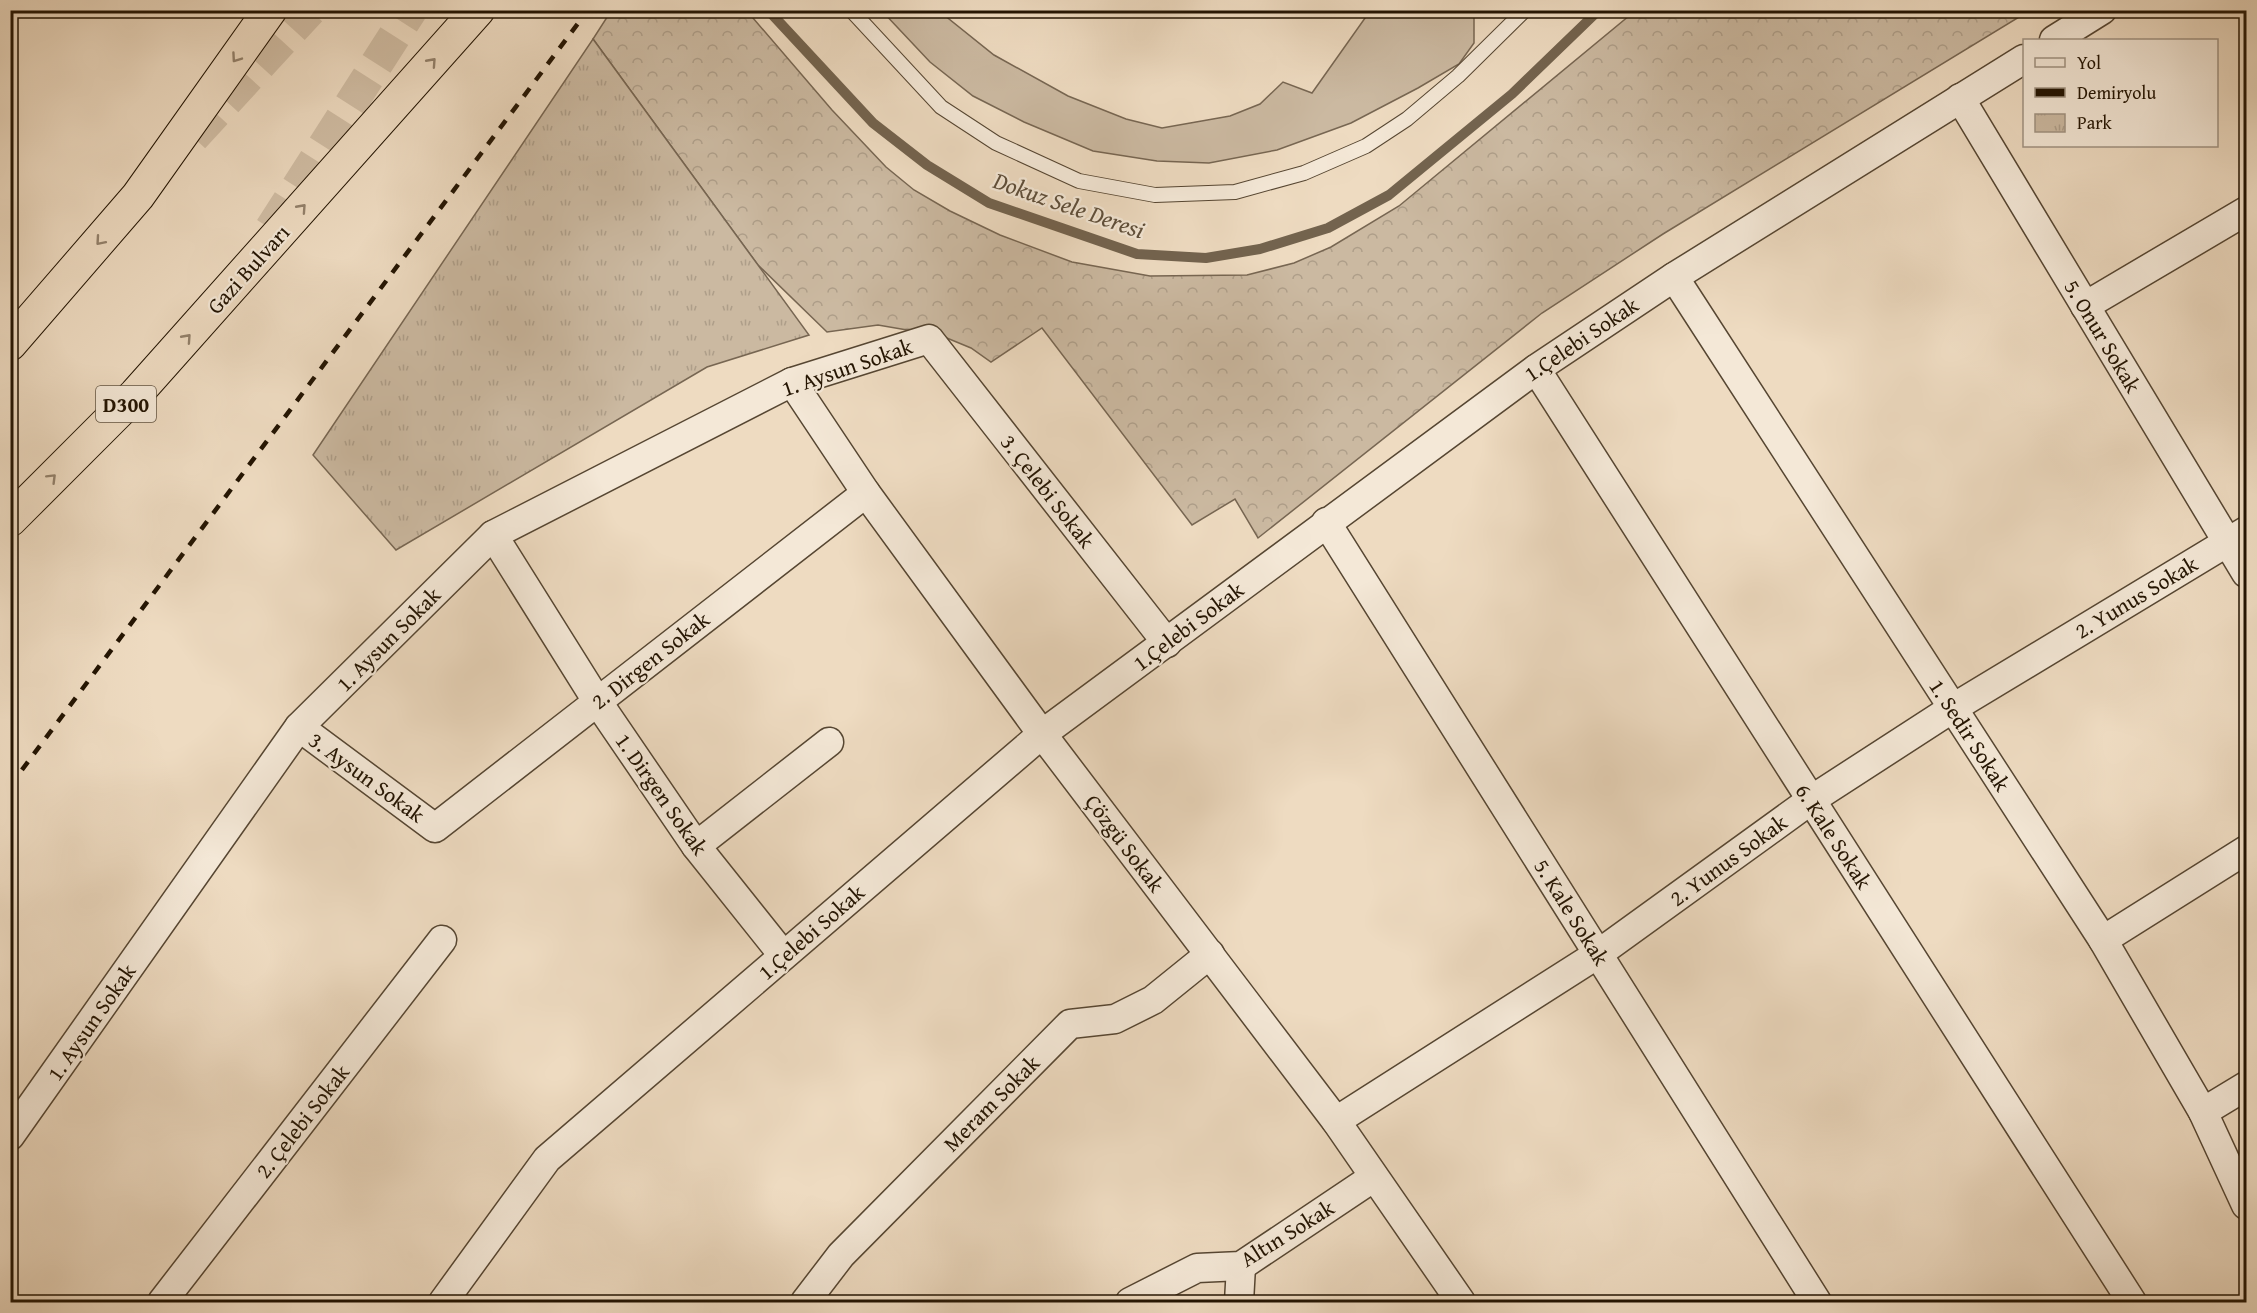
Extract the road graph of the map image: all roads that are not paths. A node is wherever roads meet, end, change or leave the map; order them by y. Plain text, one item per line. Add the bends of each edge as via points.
1 (270, 10) edge
2 (478, 10) edge
3 (851, 10) edge
4 (1525, 10) edge
5 (2102, 10) edge
6 (2056, 39) edge
7 (2023, 59) edge
8 (1960, 98) junction
9 (2247, 211) edge
10 (1674, 277) junction
11 (2085, 306) junction
12 (929, 339) joint
13 (10, 344) edge
14 (1536, 369) junction
15 (792, 382) junction
16 (866, 493) junction
17 (10, 520) edge
18 (1326, 522) junction
19 (493, 535) junction
20 (2237, 536) edge
21 (2247, 573) edge
22 (1167, 643) junction
23 (597, 701) junction
24 (1953, 708) junction
25 (299, 727) junction
26 (1042, 734) junction
27 (829, 742) dead end
28 (1811, 800) junction
29 (435, 828) joint
30 (696, 846) junction
31 (2247, 850) edge
32 (442, 940) dead end
33 (2103, 940) junction
34 (1210, 954) junction
35 (1598, 954) junction
36 (783, 955) junction
37 (2247, 1086) edge
38 (2204, 1112) junction
39 (1336, 1121) junction
40 (10, 1137) edge
41 (1374, 1177) junction
42 (2247, 1205) edge
43 (1241, 1266) junction
44 (162, 1302) edge
45 (443, 1302) edge
46 (805, 1302) edge
47 (1130, 1302) edge
48 (1239, 1302) edge
49 (1461, 1302) edge
50 (1818, 1302) edge
51 (2132, 1302) edge

1 -> 13 highway via 138,196
17 -> 2 highway, Gazi Bulvarı / D300 via 136,394
3 - 4 lane via 941,107 996,143 1079,181 1155,195 1235,192 1304,173 1366,146 1458,76
5 - 6 street
7 - 8 street, 1.Çelebi Sokak
8 - 10 street, 1.Çelebi Sokak
8 - 11 street, 5. Onur Sokak
9 - 11 street
10 - 14 street, 1.Çelebi Sokak
10 - 24 street, 1. Sedir Sokak
11 - 20 street, 5. Onur Sokak
12 - 15 street, 1. Aysun Sokak
12 - 22 street, 3. Çelebi Sokak
14 - 18 street, 1.Çelebi Sokak
14 - 28 street, 6. Kale Sokak
15 - 16 street, Çözgü Sokak
15 - 19 street, 1. Aysun Sokak
16 - 23 street, 2. Dirgen Sokak
16 - 26 street, Çözgü Sokak
18 - 22 street, 1.Çelebi Sokak
18 - 35 street, 5. Kale Sokak
19 - 23 street, 1. Dirgen Sokak
19 - 25 street, 1. Aysun Sokak
20 - 21 street, 5. Onur Sokak
20 - 24 street, 2. Yunus Sokak
22 - 26 street, 1.Çelebi Sokak
23 - 29 street, 2. Dirgen Sokak
23 - 30 street, 1. Dirgen Sokak
24 - 28 street, 2. Yunus Sokak
24 - 33 street, 1. Sedir Sokak
25 - 29 street, 3. Aysun Sokak
25 - 40 street, 1. Aysun Sokak
26 - 34 street, Çözgü Sokak
26 - 36 street, 1.Çelebi Sokak
27 - 30 street
28 - 35 street, 2. Yunus Sokak
28 - 51 street, 6. Kale Sokak
30 - 36 street, 1. Dirgen Sokak
31 - 33 street
32 - 44 street, 2. Çelebi Sokak
33 - 38 street, 1. Sedir Sokak
34 - 39 street, Çözgü Sokak
34 - 46 street, Meram Sokak via 1153,1000 1115,1018 1070,1024 841,1255
35 - 39 street, 2. Yunus Sokak
35 - 50 street, 5. Kale Sokak
36 - 45 street, 1.Çelebi Sokak via 547,1159
37 - 38 street
38 - 42 street, 1. Sedir Sokak
39 - 41 street, Çözgü Sokak
41 - 43 street, Altın Sokak
41 - 49 street, Çözgü Sokak
43 - 47 street, Altın Sokak via 1197,1268
43 - 48 street

